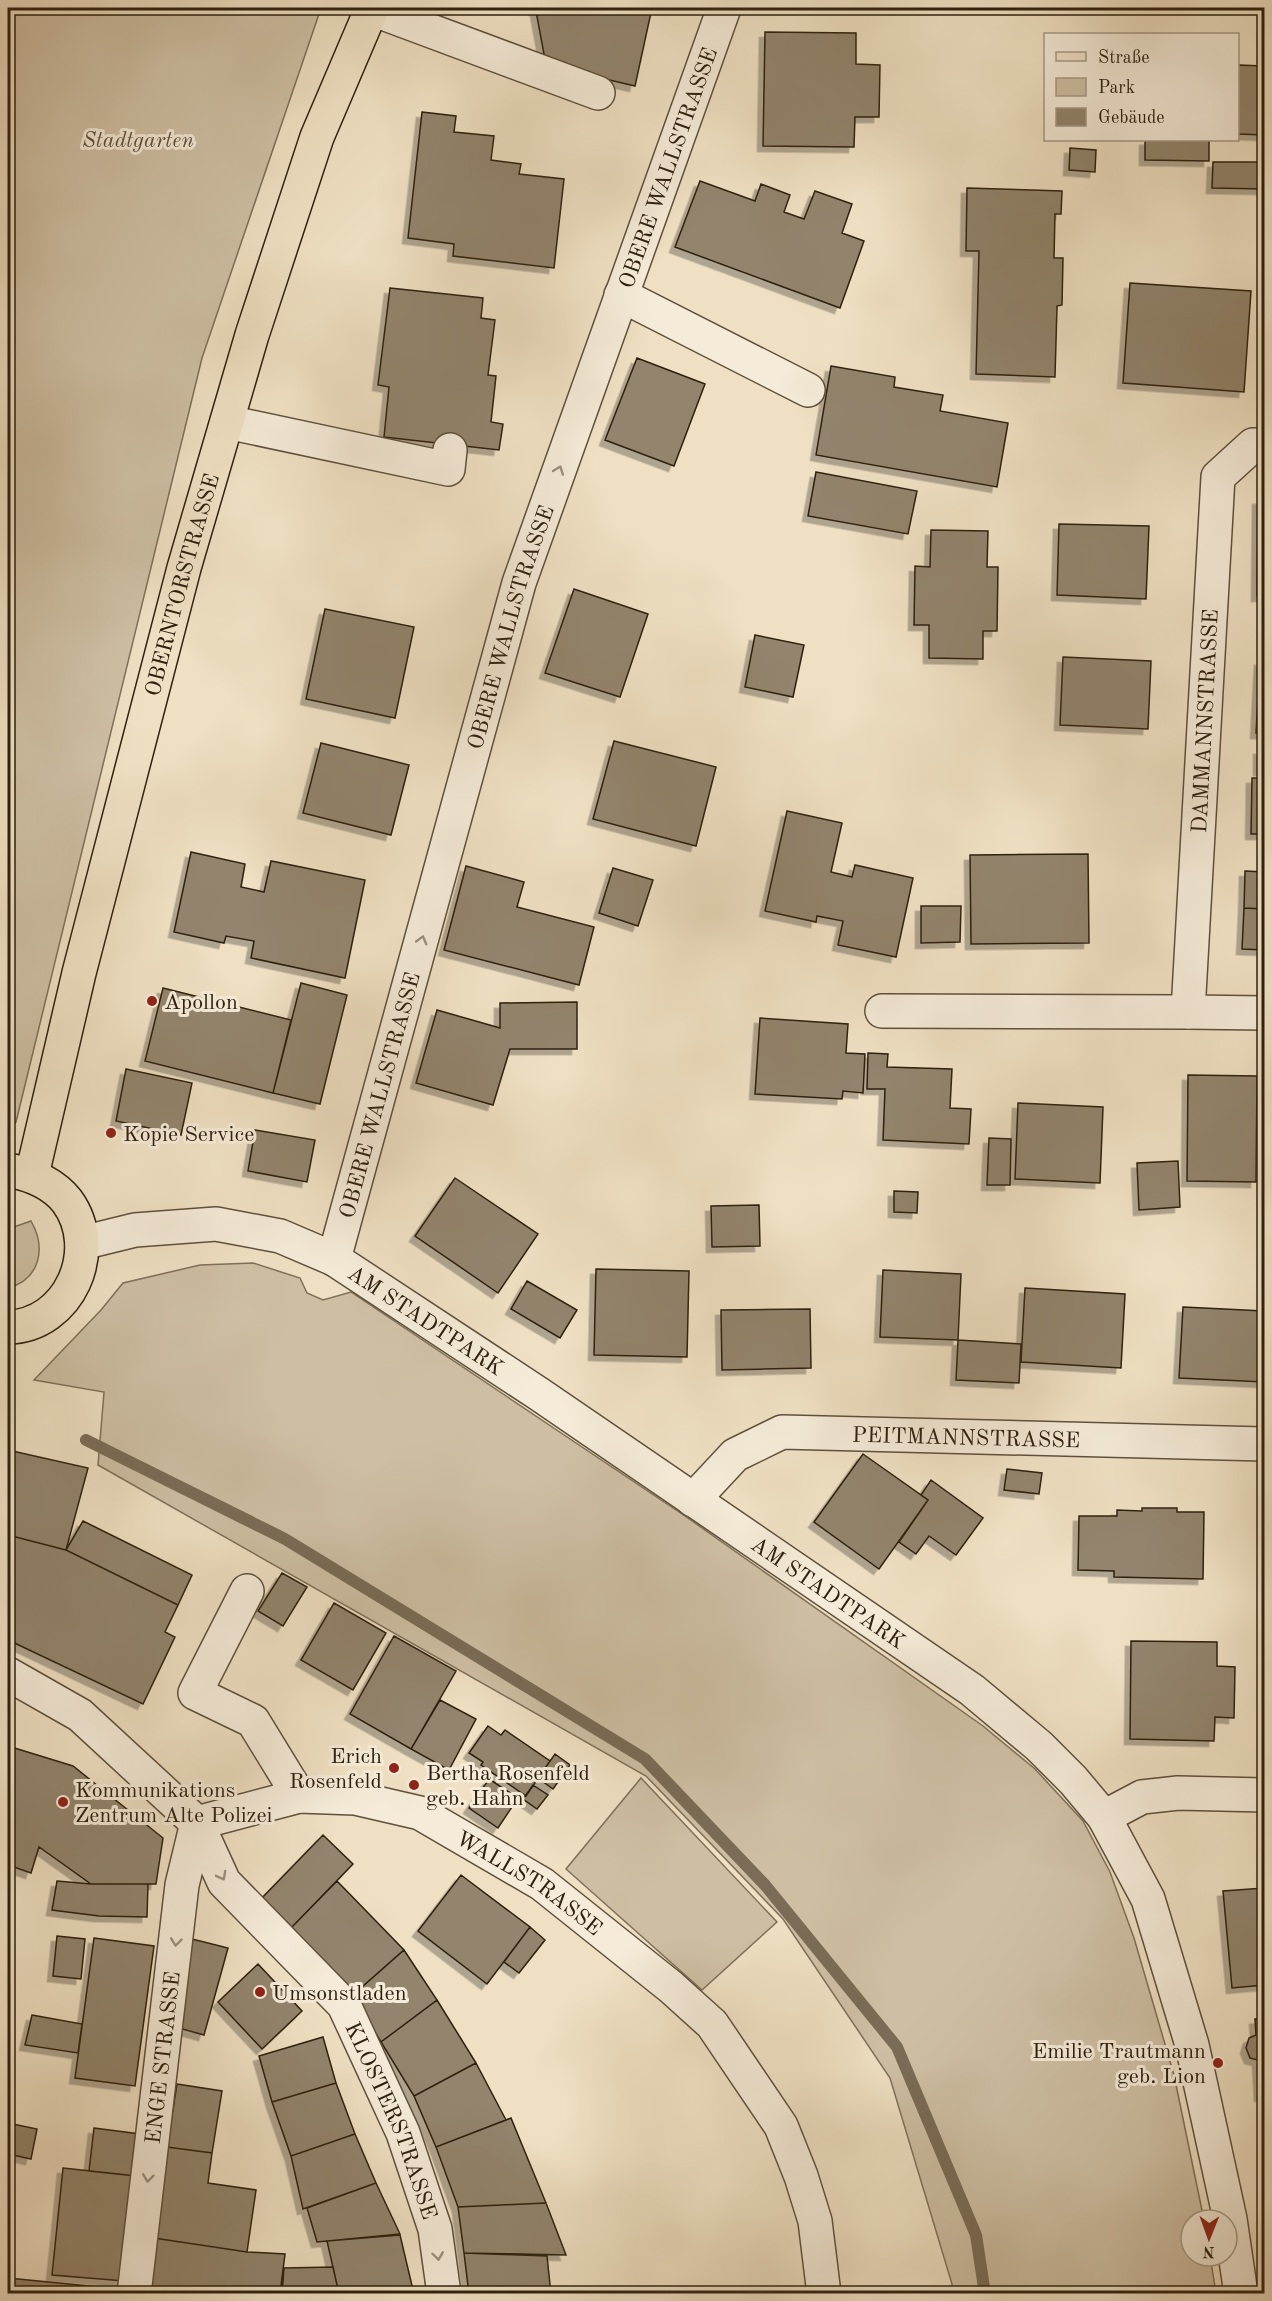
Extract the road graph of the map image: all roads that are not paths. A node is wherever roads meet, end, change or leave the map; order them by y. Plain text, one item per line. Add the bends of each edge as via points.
1 (372, 8) edge
2 (724, 8) edge
3 (598, 93) dead end
4 (621, 294) junction
5 (808, 390) dead end
6 (227, 422) junction
7 (1258, 445) edge
8 (450, 450) dead end
9 (882, 1011) dead end
10 (1188, 1012) junction
11 (1264, 1013) edge
12 (20, 1173) edge
13 (82, 1243) junction
14 (334, 1259) junction
15 (8, 1327) edge
16 (1264, 1444) edge
17 (693, 1500) junction
18 (247, 1590) dead end
19 (8, 1674) edge
20 (1264, 1795) edge
21 (299, 1796) junction
22 (1104, 1817) junction
23 (197, 1823) junction
24 (134, 2294) edge
25 (444, 2294) edge
26 (824, 2294) edge
27 (1241, 2294) edge

1 - 3 street
1 - 6 main road, OBERNTORSTRASSE via 317,137
2 - 4 street, OBERE WALLSTRASSE
4 - 5 street
14 -> 4 street, OBERE WALLSTRASSE via 519,583
6 - 8 street via 448,469
6 - 12 main road, OBERNTORSTRASSE via 184,568 79,973
7 - 10 street, DAMMANNSTRASSE via 1218,477
9 - 10 street
10 - 11 street
12 - 13 main road via 51,1186 67,1202
13 - 14 street, AM STADTPARK via 135,1230 216,1224 280,1236
13 - 15 main road via 81,1266 72,1288 58,1306 39,1319
14 - 17 street, AM STADTPARK
16 - 17 street, PEITMANNSTRASSE via 782,1432 735,1455
17 - 22 street, AM STADTPARK via 972,1690 1039,1746
18 - 21 street via 195,1693 253,1721
19 - 23 street via 80,1715
20 - 22 street via 1178,1793 1142,1797
21 - 23 street, WALLSTRASSE
21 - 26 street, WALLSTRASSE via 355,1798 420,1813 542,1884 712,2024 781,2126 816,2221
22 - 27 street, AM STADTPARK via 1148,1899 1192,2045 1230,2219
23 -> 24 street, ENGE STRASSE via 182,1885
23 -> 25 street, KLOSTERSTRASSE via 225,1882 344,2005 403,2133 435,2229

